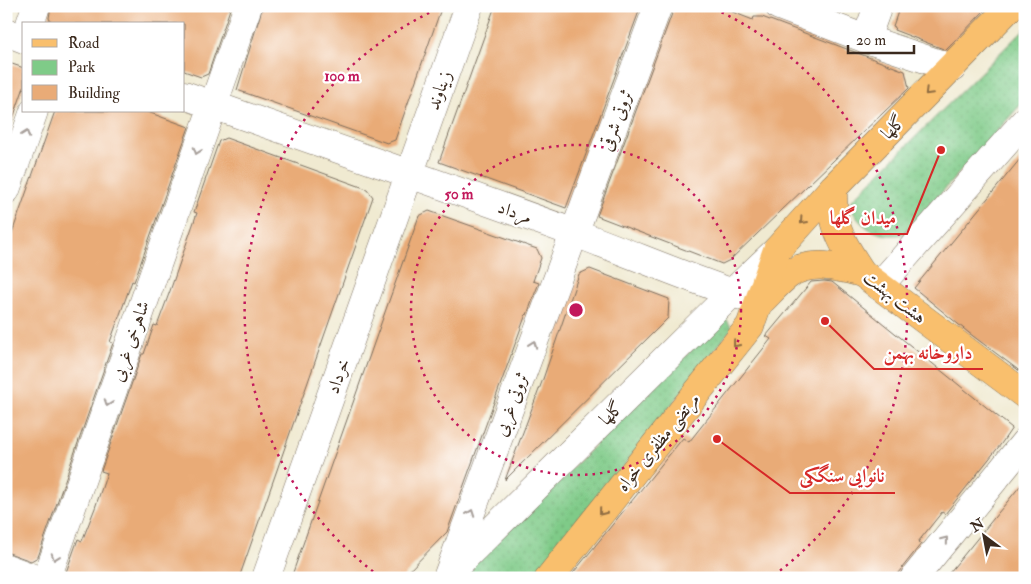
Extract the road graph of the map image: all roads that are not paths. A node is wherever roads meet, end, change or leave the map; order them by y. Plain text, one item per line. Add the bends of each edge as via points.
1 (36, 6) edge
2 (248, 6) edge
3 (469, 6) edge
4 (658, 6) edge
5 (779, 6) edge
6 (878, 6) edge
7 (1010, 6) edge
8 (31, 22) edge
9 (6, 32) edge
10 (22, 37) edge
11 (866, 39) junction
12 (952, 68) junction
13 (185, 94) edge
14 (213, 105) junction
15 (34, 112) edge
16 (1025, 121) edge
17 (410, 174) junction
18 (833, 188) junction
19 (6, 190) edge
20 (574, 233) junction
21 (777, 250) junction
22 (871, 280) junction
23 (732, 293) junction
24 (760, 302) junction
25 (1022, 387) edge
26 (1025, 442) edge
27 (6, 568) edge
28 (446, 576) edge
29 (33, 578) edge
30 (47, 578) edge
31 (266, 578) edge
32 (549, 578) edge
33 (914, 578) edge

1 - 8 street
2 - 14 street, شاهرخی غربی
3 - 17 street, زیناوند
4 - 20 street, ثروتی شرقی
5 - 11 street
6 - 11 street
7 - 12 main road, گلها
9 - 10 street
11 - 12 street
12 -> 18 main road, گلها
13 - 14 street, مرداد
14 - 17 street, مرداد
14 -> 30 street, شاهرخی غربی
19 -> 15 street
16 - 22 street
17 - 20 street, مرداد
17 - 31 street, خرداد
18 -> 21 main road, گلها
18 - 22 main road, هشت بهشت via 834,216 839,235 848,252
20 - 23 street, مرداد
28 -> 20 street, ثروتی غربی
21 - 23 street, گلها
21 - 24 main road, گلها
22 - 24 main road via 840,267 805,267 788,274
22 - 25 main road, هشت بهشت
23 - 24 street, مرداد
23 - 28 street, گلها
24 -> 32 main road, مرتضی مظفری خواه via 750,326
33 -> 26 street
27 - 29 street

